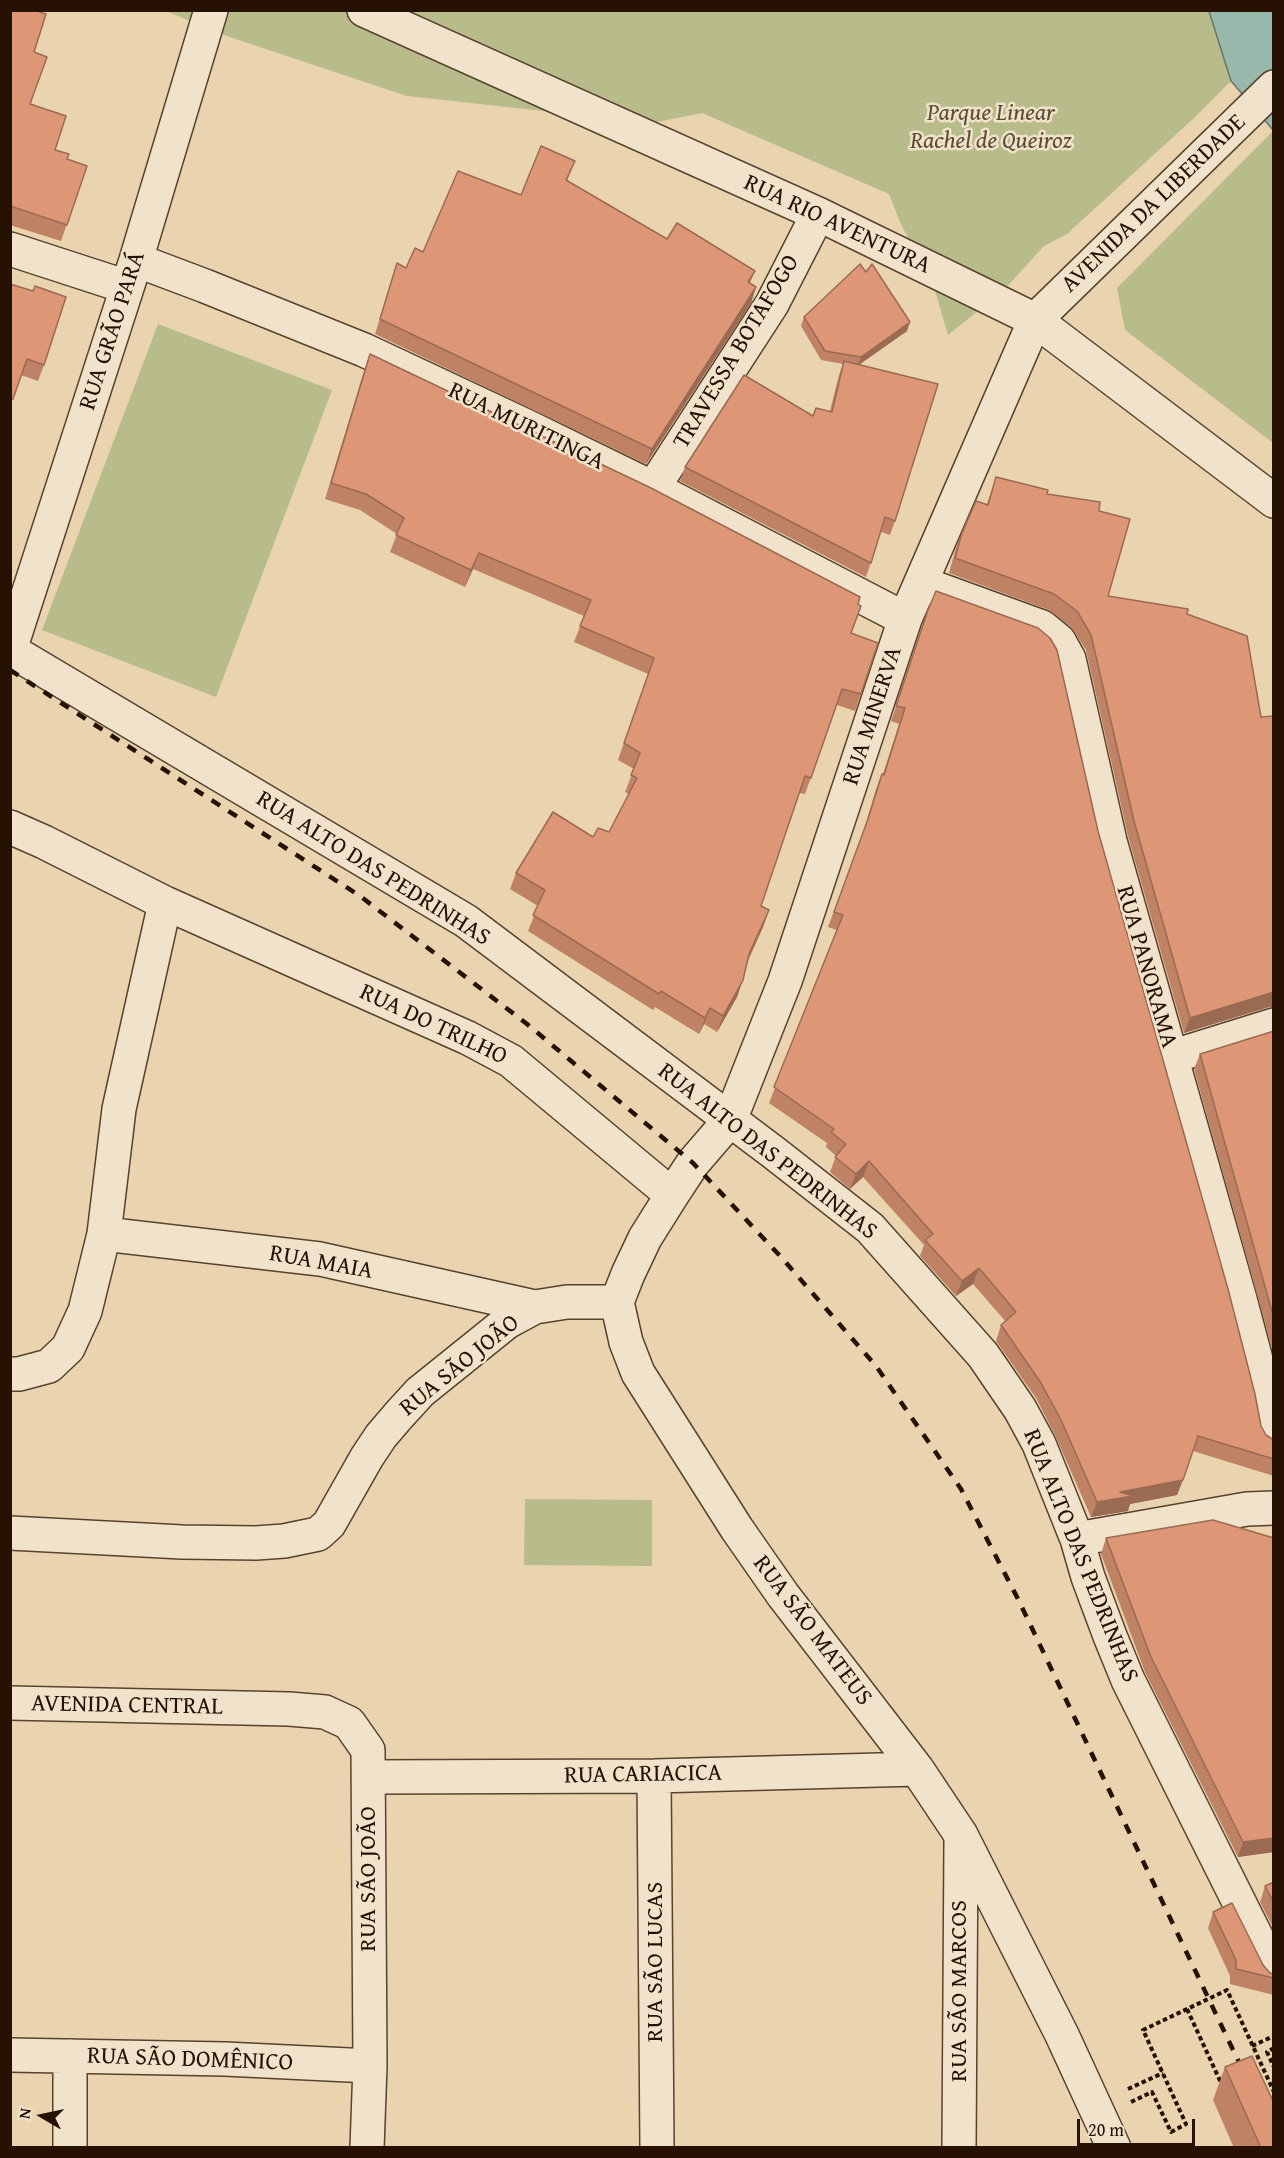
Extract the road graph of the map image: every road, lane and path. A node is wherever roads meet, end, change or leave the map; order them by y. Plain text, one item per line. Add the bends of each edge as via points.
1 (211, 10) edge
2 (364, 10) edge
3 (1274, 87) edge
4 (818, 214) junction
5 (10, 249) edge
6 (131, 274) junction
7 (1035, 320) junction
8 (652, 488) junction
9 (1274, 501) edge
10 (921, 582) junction
11 (905, 619) junction
12 (10, 650) edge
13 (10, 827) edge
14 (165, 903) junction
15 (1274, 1025) edge
16 (1171, 1057) junction
17 (730, 1120) junction
18 (672, 1195) junction
19 (104, 1234) junction
20 (617, 1302) junction
21 (536, 1307) junction
22 (15, 1374) edge
23 (1274, 1438) edge
24 (1274, 1508) edge
25 (10, 1533) edge
26 (1077, 1539) junction
27 (10, 1703) edge
28 (244, 1709) joint
29 (917, 1769) junction
30 (654, 1776) junction
31 (369, 1777) junction
32 (961, 1835) junction
33 (1274, 1972) edge
34 (1187, 2009) junction
35 (1274, 2036) edge
36 (1252, 2046) junction
37 (1274, 2048) edge
38 (10, 2055) edge
39 (70, 2056) junction
40 (369, 2066) junction
41 (1274, 2067) edge
42 (1163, 2073) junction
43 (1122, 2091) dead end
44 (1274, 2092) edge
45 (1226, 2094) dead end
46 (1126, 2104) dead end
47 (70, 2148) edge
48 (367, 2148) edge
49 (657, 2148) edge
50 (959, 2148) edge
51 (1114, 2148) edge

1 - 6 street, RUA GRÃO PARÁ
2 - 4 street, RUA RIO AVENTURA
3 - 7 street, AVENIDA DA LIBERDADE
4 - 7 street, RUA RIO AVENTURA
4 - 8 street, TRAVESSA BOTAFOGO via 772,304
5 - 6 street, RUA MURITINGA
6 - 8 street, RUA MURITINGA via 206,286 364,350
6 - 12 street, RUA GRÃO PARÁ
7 - 9 street, RUA RIO AVENTURA
7 - 10 street, RUA MINERVA
8 - 11 street, RUA MURITINGA
10 - 11 street, RUA MINERVA
10 - 16 street, RUA PANORAMA via 1042,627 1059,641 1069,659 1110,842
11 - 17 street, RUA MINERVA via 785,981
12 - 17 street, RUA ALTO DAS PEDRINHAS via 466,921
13 - 14 street, RUA DO TRILHO
14 - 18 street, RUA DO TRILHO via 511,1060
14 - 19 street via 119,1109
15 - 16 street
16 - 23 street, RUA PANORAMA via 1240,1299
17 - 18 street
17 - 26 street, RUA ALTO DAS PEDRINHAS via 870,1228 983,1355 1039,1444
18 - 20 street via 645,1239
19 - 21 street, RUA MAIA via 320,1259
19 - 22 street via 85,1311 68,1348 49,1366
20 - 21 street, RUA SÃO JOÃO via 567,1302
20 - 29 street, RUA SÃO MATEUS via 638,1373 737,1529
21 - 25 street, RUA SÃO JOÃO via 507,1322 420,1392 381,1436 328,1524 318,1534 256,1543
24 - 26 street via 1247,1509
26 - 33 street, RUA ALTO DAS PEDRINHAS via 1128,1680
27 - 28 street, AVENIDA CENTRAL
28 - 31 street, RUA SÃO JOÃO via 325,1712 349,1723 368,1750
29 - 30 street, RUA CARIACICA
29 - 32 street, RUA SÃO MATEUS
30 - 31 street, RUA CARIACICA
30 - 49 street, RUA SÃO LUCAS
31 - 40 street, RUA SÃO JOÃO
32 - 50 street, RUA SÃO MARCOS
32 - 51 street, RUA SÃO MATEUS
34 - 36 path via 1227,1990
34 - 42 path via 1143,2030
34 - 45 path
35 - 36 path
36 - 44 path
37 - 41 path via 1267,2052
38 - 39 street, RUA SÃO DOMÊNICO
39 - 40 street, RUA SÃO DOMÊNICO
39 - 47 street
40 - 48 street, RUA SÃO JOÃO
42 - 43 path
42 - 46 path via 1186,2124 1171,2132 1152,2092

